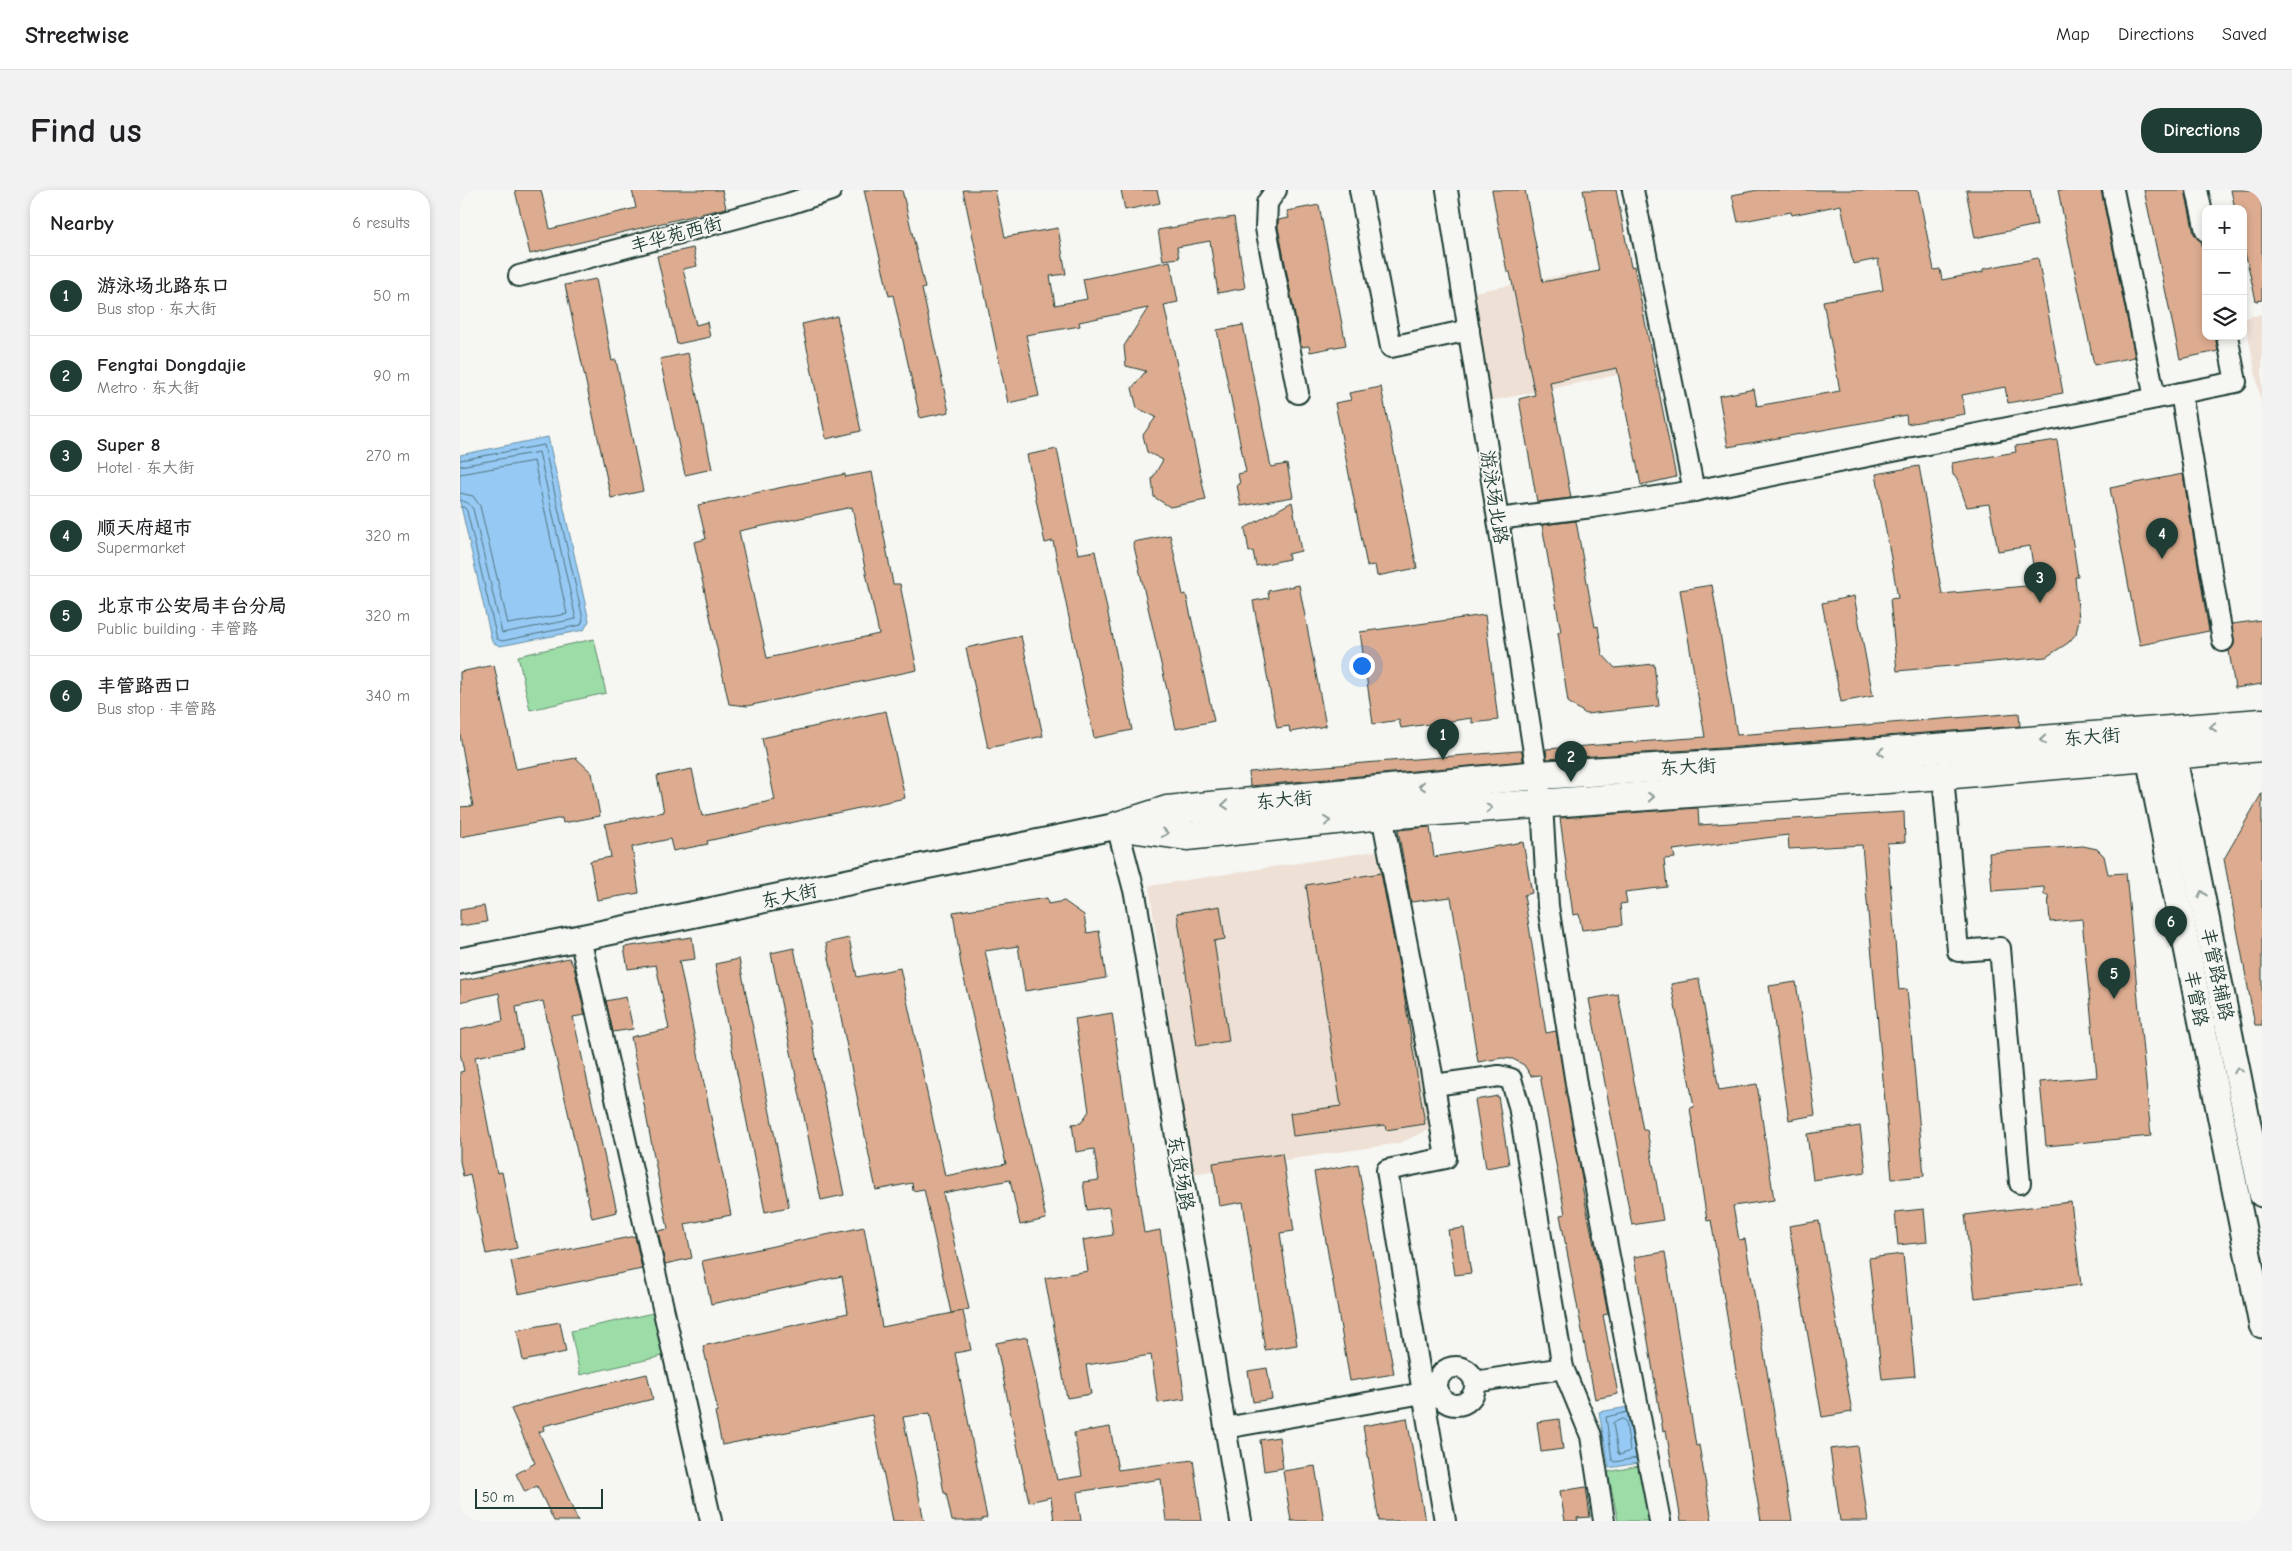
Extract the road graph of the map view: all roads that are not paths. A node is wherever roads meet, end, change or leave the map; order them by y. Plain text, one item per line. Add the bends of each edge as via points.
1 (831, 190) edge
2 (1276, 190) edge
3 (1360, 190) edge
4 (1447, 190) edge
5 (1633, 190) edge
6 (2113, 190) edge
7 (2198, 190) edge
8 (2202, 210) edge
9 (519, 276) dead end
10 (1469, 330) junction
11 (2228, 340) edge
12 (1298, 393) dead end
13 (2181, 393) junction
14 (2155, 398) junction
15 (1694, 491) junction
16 (1498, 518) junction
17 (2222, 641) dead end
18 (2262, 723) edge
19 (2155, 747) junction
20 (2262, 747) edge
21 (1538, 775) junction
22 (1943, 775) junction
23 (1542, 804) junction
24 (1382, 815) junction
25 (1117, 826) junction
26 (580, 938) junction
27 (460, 961) edge
28 (1434, 1085) junction
29 (2248, 1118) junction
30 (2233, 1176) junction
31 (2020, 1183) dead end
32 (2262, 1194) edge
33 (2262, 1325) edge
34 (1563, 1368) junction
35 (1431, 1391) junction
36 (1225, 1428) junction
37 (711, 1521) edge
38 (1241, 1521) edge
39 (1445, 1521) edge
40 (1604, 1521) edge
41 (1660, 1521) edge

1 - 9 street, 丰华苑西街
2 - 12 street via 1267,203 1266,228
3 - 10 street via 1391,347
4 - 10 street, 游泳场北路
5 - 15 street
6 - 14 street
7 - 8 street
10 - 16 street, 游泳场北路
11 - 13 street via 2236,382
13 - 14 street
13 - 17 street
14 - 15 street
15 - 16 street
16 - 21 street, 游泳场北路
18 -> 19 main road, 东大街
19 - 20 main road, 东大街
19 -> 21 main road, 东大街 via 1738,763
19 - 22 main road, 东大街
29 -> 19 street, 丰管路辅路
19 - 30 street, 丰管路
21 - 23 street, 游泳场北路
21 -> 25 main road, 东大街 via 1167,810
23 -> 22 main road, 东大街
22 - 31 street via 1958,951 2000,948
24 -> 23 main road, 东大街
23 - 41 street, 游泳场北路 via 1548,906 1577,1090
25 -> 24 main road, 东大街 via 1187,836
24 - 28 street
25 - 26 street, 东大街
25 - 36 street, 东货场路 via 1135,894
26 - 27 street, 东大街
26 - 37 street
28 - 34 street via 1499,1076 1512,1079
28 - 35 street via 1446,1158 1387,1170
29 - 30 street
29 - 32 street, 丰管路辅路
30 - 33 street, 丰管路
34 - 35 street via 1475,1382 1471,1373 1455,1366 1440,1375
34 - 40 street via 1591,1436
35 - 36 street
35 - 39 street
36 - 38 street, 东货场路

